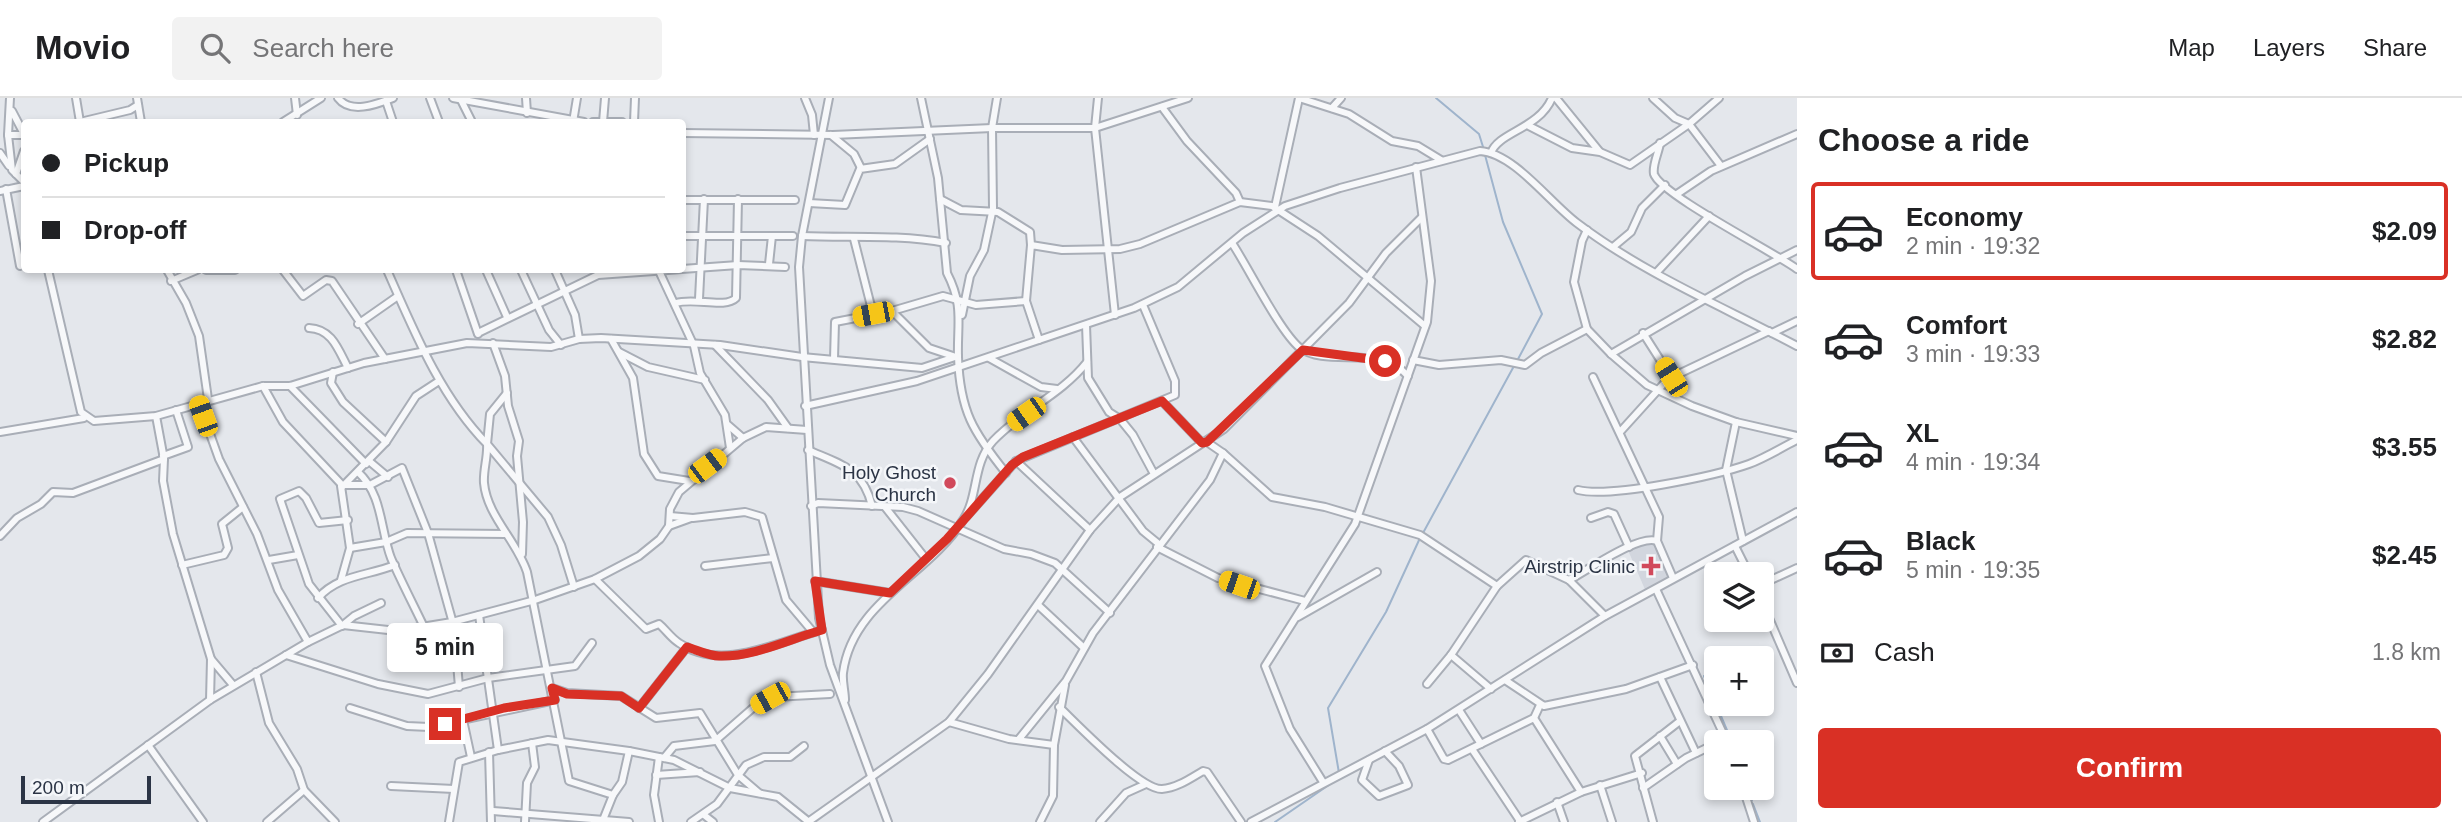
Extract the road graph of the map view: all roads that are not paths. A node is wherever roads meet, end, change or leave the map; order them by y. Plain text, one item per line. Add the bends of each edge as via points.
1 (76, 98) edge
2 (295, 98) edge
3 (321, 98) edge
4 (338, 98) edge
5 (430, 98) edge
6 (526, 98) edge
7 (578, 98) edge
8 (605, 98) edge
9 (635, 98) edge
10 (805, 98) edge
11 (829, 98) edge
12 (921, 98) edge
13 (997, 98) edge
14 (1098, 98) edge
15 (1188, 98) edge
16 (1299, 98) edge
17 (1341, 98) edge
18 (1553, 98) edge
19 (1653, 98) edge
20 (1719, 98) edge
21 (389, 99) edge
22 (457, 99) edge
23 (10, 102) edge
24 (138, 105) edge
25 (1162, 107) junction
26 (1332, 108) junction
27 (527, 113) junction
28 (297, 114) junction
29 (80, 119) edge
30 (92, 119) edge
31 (288, 119) edge
32 (392, 119) edge
33 (438, 119) edge
34 (470, 119) edge
35 (566, 119) edge
36 (574, 119) edge
37 (603, 119) edge
38 (634, 119) edge
39 (1689, 124) junction
40 (1529, 126) junction
41 (21, 128) edge
42 (992, 128) junction
43 (1094, 128) junction
44 (686, 133) edge
45 (1797, 134) edge
46 (8, 135) junction
47 (21, 135) edge
48 (814, 135) junction
49 (827, 135) junction
50 (930, 135) junction
51 (1660, 143) junction
52 (1600, 152) junction
53 (0, 153) edge
54 (1491, 153) junction
55 (21, 157) edge
56 (1441, 160) junction
57 (1721, 166) junction
58 (1416, 167) junction
59 (861, 168) junction
60 (14, 172) junction
61 (21, 180) edge
62 (21, 185) edge
63 (1665, 185) junction
64 (3, 190) edge
65 (1677, 194) junction
66 (704, 199) junction
67 (738, 199) junction
68 (940, 199) junction
69 (795, 200) dead end
70 (686, 201) edge
71 (809, 202) junction
72 (1240, 202) junction
73 (1277, 209) junction
74 (993, 212) junction
75 (1709, 216) junction
76 (1421, 218) junction
77 (1587, 230) junction
78 (703, 235) junction
79 (739, 235) junction
80 (686, 236) edge
81 (772, 236) junction
82 (793, 236) dead end
83 (802, 236) junction
84 (854, 239) junction
85 (946, 243) junction
86 (1232, 243) junction
87 (1031, 245) junction
88 (1613, 247) junction
89 (1107, 250) junction
90 (1797, 250) edge
91 (1782, 258) junction
92 (769, 264) junction
93 (20, 265) dead end
94 (738, 265) junction
95 (701, 267) junction
96 (785, 267) dead end
97 (686, 268) edge
98 (1797, 269) edge
99 (1657, 272) junction
100 (49, 273) edge
101 (168, 273) edge
102 (190, 273) edge
103 (285, 273) edge
104 (388, 273) edge
105 (457, 273) edge
106 (487, 273) edge
107 (522, 273) edge
108 (556, 273) edge
109 (595, 273) edge
110 (660, 273) edge
111 (1365, 278) junction
112 (171, 281) junction
113 (564, 290) junction
114 (398, 296) junction
115 (699, 299) junction
116 (1706, 299) junction
117 (961, 301) junction
118 (1026, 301) junction
119 (537, 303) junction
120 (676, 303) junction
121 (1143, 305) junction
122 (892, 311) junction
123 (873, 314) junction
124 (1115, 315) junction
125 (507, 317) junction
126 (1797, 321) edge
127 (358, 324) junction
128 (1086, 324) junction
129 (1425, 326) junction
130 (309, 328) dead end
131 (1587, 329) junction
132 (549, 330) junction
133 (1771, 332) junction
134 (478, 333) junction
135 (1643, 333) junction
136 (579, 339) junction
137 (611, 339) junction
138 (1039, 340) junction
139 (481, 343) junction
140 (493, 344) junction
141 (561, 345) junction
142 (715, 345) junction
143 (374, 346) junction
144 (542, 346) junction
145 (694, 346) junction
146 (1797, 346) edge
147 (1303, 350) junction
148 (424, 351) junction
149 (617, 351) junction
150 (1611, 354) junction
151 (957, 356) junction
152 (802, 357) junction
153 (988, 357) junction
154 (385, 359) junction
155 (834, 359) junction
156 (1413, 360) junction
157 (1087, 362) junction
158 (365, 363) junction
159 (960, 367) junction
160 (348, 368) junction
161 (332, 372) junction
162 (1077, 375) junction
163 (1408, 376) junction
164 (1087, 377) junction
165 (1593, 377) dead end
166 (1671, 377) junction
167 (705, 380) junction
168 (439, 381) junction
169 (263, 386) junction
170 (290, 386) junction
171 (1059, 389) junction
172 (1660, 391) junction
173 (507, 393) junction
174 (208, 400) junction
175 (1162, 401) junction
176 (198, 403) junction
177 (805, 406) junction
178 (176, 410) junction
179 (156, 416) junction
180 (85, 417) junction
181 (1116, 417) junction
182 (1736, 422) junction
183 (728, 425) junction
184 (788, 428) junction
185 (807, 430) junction
186 (0, 432) edge
187 (1620, 432) junction
188 (1073, 437) junction
189 (743, 438) junction
190 (1797, 438) edge
191 (386, 442) junction
192 (1204, 442) junction
193 (487, 444) junction
194 (730, 448) junction
195 (987, 449) junction
196 (808, 450) junction
197 (1223, 453) junction
198 (163, 457) junction
199 (1016, 461) junction
200 (367, 463) junction
201 (1726, 470) junction
202 (358, 472) junction
203 (1006, 473) junction
204 (1154, 474) junction
205 (388, 477) junction
206 (518, 480) junction
207 (689, 481) junction
208 (370, 485) junction
209 (343, 486) junction
210 (1646, 486) junction
211 (1578, 490) dead end
212 (1120, 497) junction
213 (811, 506) junction
214 (872, 506) junction
215 (884, 506) junction
216 (243, 507) junction
217 (1797, 512) edge
218 (670, 516) junction
219 (965, 517) junction
220 (1358, 517) junction
221 (693, 518) junction
222 (1591, 518) dead end
223 (348, 520) junction
224 (669, 526) junction
225 (958, 528) junction
226 (1090, 530) junction
227 (428, 533) junction
228 (507, 534) junction
229 (0, 536) edge
230 (388, 541) junction
231 (1657, 541) junction
232 (1743, 541) junction
233 (1158, 546) junction
234 (1734, 546) junction
235 (1629, 547) junction
236 (351, 548) junction
237 (299, 555) junction
238 (522, 556) junction
239 (774, 558) junction
240 (926, 559) junction
241 (269, 560) junction
242 (1743, 562) edge
243 (182, 565) junction
244 (395, 565) junction
245 (705, 566) dead end
246 (1797, 568) edge
247 (1064, 569) junction
248 (1377, 572) dead end
249 (1673, 578) junction
250 (595, 579) junction
251 (1774, 579) edge
252 (341, 580) junction
253 (1570, 580) junction
254 (815, 581) junction
255 (1497, 586) junction
256 (574, 587) junction
257 (1656, 589) junction
258 (890, 593) junction
259 (318, 598) junction
260 (535, 600) junction
261 (1305, 601) junction
262 (381, 603) dead end
263 (1038, 606) junction
264 (1110, 613) junction
265 (479, 615) junction
266 (1605, 616) junction
267 (1296, 618) junction
268 (452, 622) junction
269 (343, 625) junction
270 (424, 627) junction
271 (822, 630) junction
272 (1774, 630) edge
273 (813, 632) junction
274 (308, 642) junction
275 (677, 642) junction
276 (592, 643) dead end
277 (687, 647) junction
278 (1084, 648) junction
279 (484, 649) junction
280 (286, 655) junction
281 (456, 655) junction
282 (1451, 655) junction
283 (678, 657) junction
284 (211, 659) junction
285 (1693, 665) junction
286 (549, 669) junction
287 (256, 672) junction
288 (1660, 677) junction
289 (488, 678) junction
290 (1505, 680) junction
291 (1066, 681) junction
292 (1797, 682) edge
293 (1427, 684) dead end
294 (233, 685) junction
295 (459, 687) junction
296 (552, 688) junction
297 (1492, 689) junction
298 (830, 694) dead end
299 (210, 700) junction
300 (555, 700) junction
301 (845, 705) junction
302 (1541, 705) junction
303 (350, 708) dead end
304 (639, 708) junction
305 (1059, 708) junction
306 (1459, 710) junction
307 (492, 713) junction
308 (1534, 718) junction
309 (463, 720) junction
310 (1680, 721) junction
311 (949, 722) junction
312 (1427, 729) junction
313 (1717, 730) edge
314 (1660, 736) junction
315 (1019, 739) junction
316 (715, 741) junction
317 (533, 743) junction
318 (564, 743) junction
319 (1481, 744) junction
320 (149, 745) junction
321 (1054, 745) junction
322 (804, 746) dead end
323 (1472, 749) junction
324 (498, 750) junction
325 (1704, 750) edge
326 (629, 751) junction
327 (1385, 751) junction
328 (489, 752) junction
329 (1696, 753) junction
330 (471, 757) junction
331 (662, 757) junction
332 (1369, 760) junction
333 (1677, 764) junction
334 (701, 771) junction
335 (1642, 773) junction
336 (656, 775) junction
337 (737, 775) junction
338 (871, 779) junction
339 (1323, 782) junction
340 (1146, 784) junction
341 (1600, 785) junction
342 (391, 786) dead end
343 (730, 788) junction
344 (1643, 788) junction
345 (454, 789) junction
346 (304, 790) junction
347 (1581, 792) junction
348 (760, 794) junction
349 (613, 795) junction
350 (1747, 800) edge
351 (1557, 802) junction
352 (493, 811) junction
353 (526, 813) junction
354 (704, 815) junction
355 (563, 818) edge
356 (603, 820) edge
357 (44, 822) edge
358 (202, 822) edge
359 (267, 822) edge
360 (335, 822) edge
361 (449, 822) edge
362 (491, 822) edge
363 (525, 822) edge
364 (629, 822) edge
365 (659, 822) edge
366 (691, 822) edge
367 (713, 822) edge
368 (808, 822) edge
369 (888, 822) edge
370 (1040, 822) edge
371 (1100, 822) edge
372 (1241, 822) edge
373 (1251, 822) edge
374 (1520, 822) edge
375 (1564, 822) edge
376 (1612, 822) edge
377 (1653, 822) edge
378 (1754, 822) edge

1 - 29 street
2 - 28 street
3 - 28 street
4 - 21 street via 351,108
5 - 33 street
6 - 27 street
7 - 36 street
8 - 37 street
9 - 38 street
10 - 48 street via 813,115
11 - 49 street
12 - 50 street
13 - 42 street
14 - 43 street
15 - 25 street
16 - 26 street
16 - 73 street
17 - 26 street
18 - 40 street
18 - 52 street
19 - 39 street
20 - 39 street
21 - 32 street
22 - 27 street
22 - 34 street
23 - 41 street
23 - 46 street
24 - 30 street
25 - 43 street
25 - 72 street
26 - 56 street via 1392,141 1418,146
27 - 35 street
28 - 31 street
39 - 51 street
39 - 57 street
40 - 52 street via 1572,148
40 - 54 street via 1499,141
42 - 43 street
42 - 50 street
42 - 74 street
43 - 89 street
44 - 48 street
45 - 57 street
46 - 47 street
46 - 60 street
48 - 49 street
49 - 50 street
49 - 59 street via 853,154
49 - 71 street
50 - 59 street via 895,164
50 - 68 street
51 - 52 street via 1630,165
51 - 63 street via 1654,170
53 - 60 street
54 - 56 street
54 - 77 street via 1502,157
55 - 60 street
56 - 58 street
57 - 65 street
58 - 73 street
58 - 76 street
59 - 71 street via 845,205
60 - 61 street
62 - 64 street
63 - 65 street
63 - 88 street via 1642,208 1631,232
64 - 93 street
65 - 75 street
66 - 67 street
66 - 70 street
66 - 78 street
67 - 69 street
67 - 79 street
68 - 74 street via 961,210
68 - 85 street
71 - 83 street
72 - 73 street
72 - 89 street via 1140,244
73 - 86 street
73 - 111 street via 1318,236
74 - 87 street via 1028,231
74 - 117 street via 984,250
75 - 91 street
75 - 99 street
76 - 111 street
76 - 129 street via 1432,281
77 - 88 street
77 - 131 street via 1574,282
78 - 79 street
78 - 80 street
78 - 95 street
79 - 81 street
79 - 94 street
81 - 82 street
81 - 92 street
83 - 84 street
83 - 152 street
84 - 85 street via 899,235
84 - 123 street
85 - 117 street via 947,273
86 - 121 street via 1178,287
86 - 147 street via 1282,327
87 - 89 street
87 - 118 street
88 - 99 street
89 - 124 street
90 - 91 street
91 - 98 street
91 - 116 street
92 - 94 street
92 - 96 street
94 - 95 street
94 - 115 street via 734,301
95 - 97 street
95 - 115 street
99 - 116 street
100 - 180 street
101 - 112 street
102 - 112 street
103 - 127 street via 303,296 326,280 332,281
104 - 114 street
105 - 134 street
106 - 125 street
107 - 119 street
108 - 113 street
109 - 113 street
110 - 120 street
111 - 129 street
111 - 147 street via 1349,303
112 - 174 street via 199,336
113 - 119 street
113 - 136 street
114 - 127 street
114 - 148 street
115 - 120 street
116 - 133 street
116 - 135 street
117 - 118 street via 976,305
117 - 122 street via 943,296
117 - 151 street
118 - 138 street
119 - 125 street
119 - 132 street
120 - 145 street
121 - 124 street
121 - 175 street via 1177,386 1175,395
122 - 123 street
122 - 151 street via 933,351
123 - 155 street via 834,322
124 - 128 street
125 - 134 street
126 - 133 street
127 - 143 street
128 - 138 street
128 - 157 street
129 - 156 street
130 - 160 street via 328,334
131 - 150 street
131 - 156 street via 1525,365 1501,360 1439,365
132 - 141 street
132 - 144 street
133 - 146 street
133 - 166 street
134 - 139 street
135 - 150 street
135 - 166 street
136 - 137 street
136 - 141 street
137 - 145 street
137 - 149 street
138 - 153 street
139 - 140 street
139 - 148 street
140 - 144 street
140 - 173 street
141 - 144 street
142 - 145 street
142 - 152 street
142 - 184 street
143 - 154 street
143 - 158 street
145 - 167 street
147 - 163 street via 1391,362
147 - 192 street
148 - 154 street
148 - 168 street
149 - 167 street via 649,367
149 - 207 street via 633,378 647,460 658,475
150 - 172 street
151 - 155 street via 925,368
151 - 159 street
152 - 155 street
152 - 177 street
153 - 159 street
153 - 171 street via 1041,387
154 - 158 street
156 - 163 street
157 - 162 street
157 - 164 street
158 - 160 street
159 - 177 street
159 - 195 street via 964,406
160 - 161 street
161 - 170 street
161 - 191 street via 331,383 342,402
162 - 164 street
162 - 171 street
163 - 220 street
164 - 181 street
165 - 187 street
166 - 172 street
167 - 183 street via 718,397
168 - 191 street via 416,396
168 - 193 street
169 - 170 street
169 - 174 street
169 - 209 street via 283,422
170 - 200 street
171 - 195 street
172 - 182 street
172 - 187 street
173 - 193 street via 490,414
173 - 206 street via 519,441
174 - 176 street
175 - 181 street
175 - 192 street
176 - 178 street
176 - 216 street
177 - 185 street
178 - 179 street
178 - 198 street via 188,447
179 - 180 street via 104,421
179 - 198 street
180 - 186 street
181 - 188 street
181 - 204 street via 1133,435
182 - 190 street
182 - 201 street
183 - 189 street
183 - 194 street
184 - 185 street
184 - 189 street via 766,428
185 - 196 street
187 - 210 street
188 - 199 street
188 - 212 street
189 - 194 street
190 - 201 street via 1754,462
191 - 200 street
192 - 197 street
192 - 204 street
193 - 206 street
193 - 228 street via 484,485
194 - 207 street
195 - 203 street
195 - 219 street via 976,471
196 - 213 street
196 - 214 street via 858,475 866,484
197 - 220 street via 1272,497
197 - 233 street via 1201,493
198 - 229 street via 73,493 53,492
198 - 243 street via 167,506
199 - 203 street
199 - 226 street
200 - 202 street
200 - 205 street
201 - 210 street
201 - 232 street
202 - 208 street
202 - 209 street
203 - 219 street
204 - 212 street
205 - 208 street
205 - 227 street via 402,468
206 - 238 street
206 - 256 street via 548,517
207 - 218 street via 674,499
208 - 209 street
208 - 230 street
209 - 223 street
210 - 211 street
210 - 231 street via 1659,517
212 - 226 street
212 - 233 street
213 - 214 street
213 - 254 street
214 - 215 street
215 - 225 street via 908,508
215 - 240 street
216 - 241 street
216 - 243 street via 222,524 228,548 224,555
217 - 232 street
218 - 221 street
218 - 224 street
219 - 225 street
220 - 255 street via 1420,535
220 - 261 street
221 - 224 street
221 - 239 street via 746,512 762,517
222 - 235 street via 1611,512
223 - 236 street
223 - 237 street via 319,523 300,492 282,497 279,501
224 - 250 street via 639,556
225 - 240 street
225 - 247 street
226 - 247 street
227 - 228 street
227 - 230 street via 402,534
227 - 268 street
228 - 238 street
230 - 236 street
230 - 244 street
231 - 235 street
231 - 249 street
232 - 234 street
233 - 261 street via 1218,578
233 - 264 street
234 - 242 street
234 - 249 street
235 - 253 street
236 - 252 street
237 - 241 street
237 - 259 street
238 - 260 street
239 - 245 street
239 - 273 street via 788,604
240 - 258 street
241 - 274 street via 278,590
243 - 284 street
244 - 252 street
244 - 270 street
246 - 251 street
247 - 263 street
247 - 264 street
248 - 267 street
249 - 257 street
250 - 256 street
250 - 275 street via 646,629 659,624
252 - 259 street
253 - 255 street via 1528,559
253 - 266 street
254 - 258 street
254 - 271 street
255 - 282 street
256 - 260 street
257 - 266 street
257 - 285 street
258 - 301 street via 853,640 843,673
259 - 269 street
260 - 265 street
260 - 286 street
261 - 267 street
262 - 269 street
263 - 278 street
263 - 311 street
264 - 278 street
265 - 268 street
265 - 279 street
266 - 290 street
267 - 339 street via 1264,669 1290,729
268 - 270 street
268 - 281 street
269 - 270 street via 381,631
269 - 274 street
271 - 273 street
271 - 301 street
272 - 292 street
273 - 277 street via 783,645 720,656
274 - 280 street
275 - 277 street
275 - 283 street
276 - 286 street via 577,665
277 - 283 street
278 - 291 street
279 - 281 street
279 - 289 street
280 - 287 street
280 - 295 street via 400,690 433,694
281 - 295 street
282 - 293 street
282 - 297 street
283 - 304 street
284 - 294 street
284 - 299 street
285 - 288 street
285 - 313 street
286 - 289 street
286 - 296 street
287 - 294 street
287 - 346 street via 270,723
288 - 302 street via 1626,689
288 - 310 street
289 - 295 street
289 - 307 street
290 - 297 street
290 - 302 street
291 - 305 street
291 - 315 street
294 - 299 street
296 - 300 street
296 - 304 street via 567,694 621,696
297 - 306 street
298 - 316 street via 774,697 754,707
299 - 320 street
300 - 307 street
300 - 318 street
301 - 338 street
302 - 308 street
303 - 309 street via 407,726
304 - 316 street via 656,718 700,713
305 - 321 street
305 - 340 street
306 - 312 street
306 - 319 street
307 - 309 street
307 - 324 street
308 - 319 street
308 - 347 street
309 - 330 street
310 - 314 street
310 - 329 street
311 - 315 street
311 - 338 street
312 - 323 street via 1446,760
312 - 327 street
314 - 333 street
314 - 335 street via 1635,755
315 - 321 street
316 - 331 street via 674,746
316 - 337 street
317 - 318 street
317 - 324 street
317 - 353 street via 534,769 527,783
318 - 326 street
318 - 349 street via 569,781
319 - 323 street
320 - 357 street
320 - 358 street
321 - 370 street via 1053,796
322 - 337 street via 790,757 764,757
323 - 374 street
324 - 328 street
325 - 329 street
326 - 331 street
326 - 349 street via 622,782
327 - 332 street
327 - 332 street via 1408,785 1379,796 1362,780
328 - 330 street
328 - 352 street
329 - 333 street
330 - 345 street via 459,762
331 - 334 street
331 - 336 street
332 - 339 street
333 - 344 street
334 - 336 street
334 - 343 street
335 - 341 street
335 - 344 street
336 - 365 street
337 - 343 street
337 - 348 street
338 - 368 street
338 - 369 street
339 - 373 street
340 - 371 street via 1126,793
340 - 372 street via 1162,789 1205,771
341 - 347 street
341 - 376 street
342 - 345 street
343 - 348 street
343 - 354 street
344 - 377 street
345 - 361 street
346 - 359 street
346 - 360 street
347 - 351 street
348 - 368 street via 778,797
349 - 356 street
350 - 378 street
351 - 374 street
351 - 375 street
352 - 353 street
352 - 362 street
353 - 355 street
353 - 363 street
354 - 366 street
354 - 367 street
355 - 356 street
356 - 364 street

